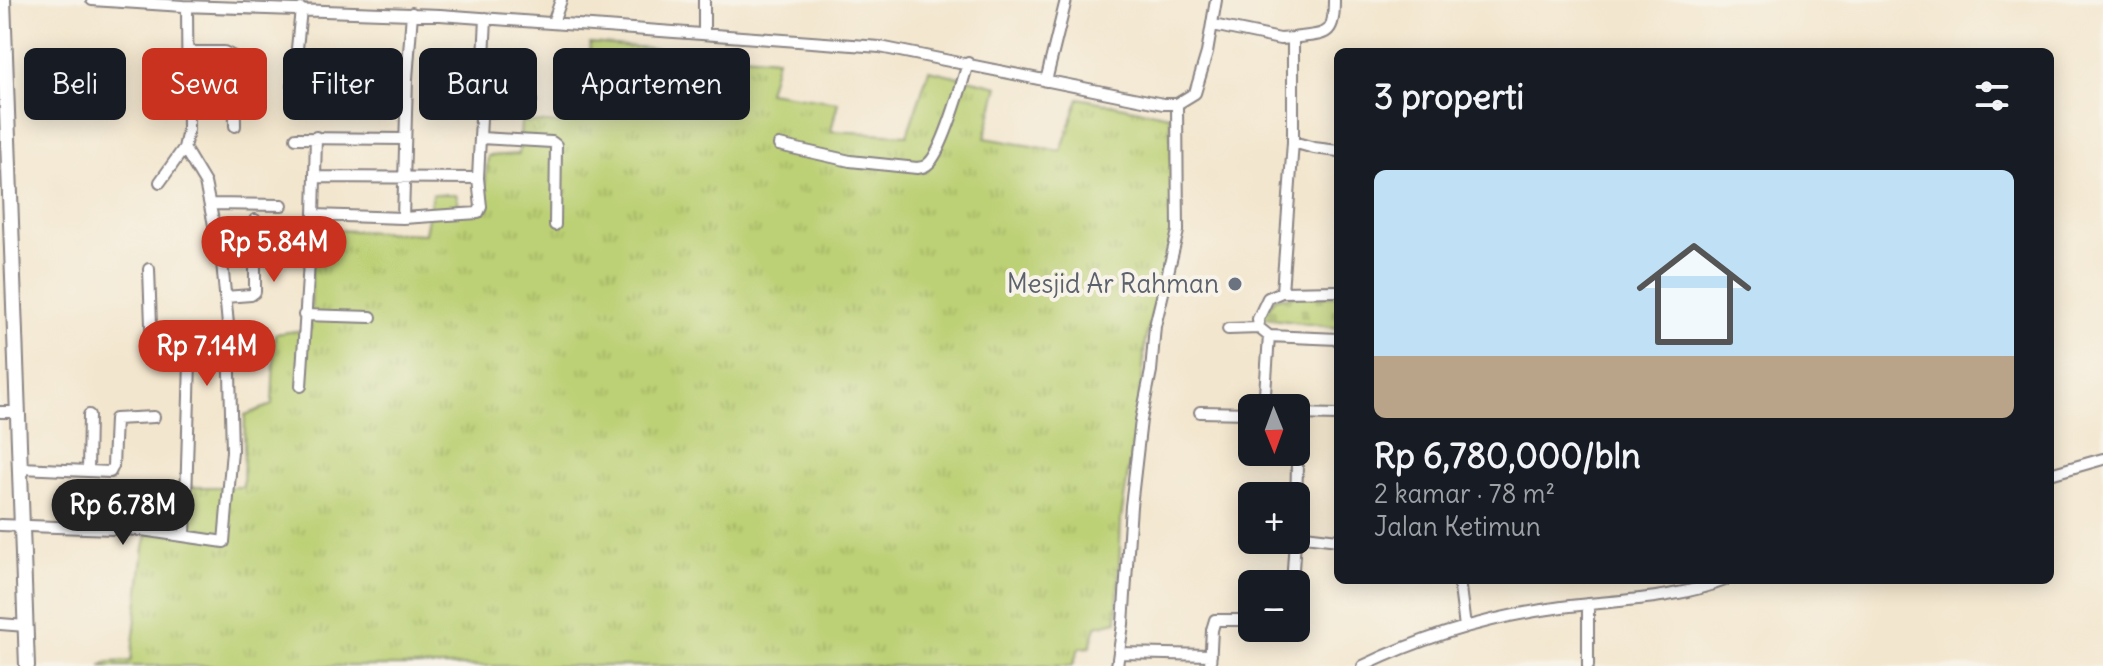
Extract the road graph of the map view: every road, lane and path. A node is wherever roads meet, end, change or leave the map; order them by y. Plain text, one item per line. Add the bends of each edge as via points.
1 (3, 0) edge
2 (92, 0) edge
3 (561, 0) edge
4 (704, 0) edge
5 (1066, 0) edge
6 (1216, 0) edge
7 (1334, 0) edge
8 (185, 4) edge
9 (301, 9) junction
10 (412, 13) junction
11 (486, 18) junction
12 (553, 23) junction
13 (1213, 25) junction
14 (704, 33) junction
15 (1293, 38) junction
16 (187, 48) edge
17 (297, 48) edge
18 (485, 48) edge
19 (968, 63) junction
20 (2, 72) edge
21 (1046, 81) junction
22 (1177, 104) junction
23 (188, 120) edge
24 (235, 120) edge
25 (482, 120) edge
26 (3, 125) edge
27 (235, 126) dead end
28 (316, 137) junction
29 (296, 138) dead end
30 (481, 138) junction
31 (405, 139) junction
32 (1293, 142) junction
33 (779, 145) dead end
34 (184, 148) junction
35 (1334, 150) edge
36 (316, 177) junction
37 (478, 178) junction
38 (404, 179) junction
39 (160, 182) dead end
40 (210, 204) junction
41 (282, 205) dead end
42 (328, 216) junction
43 (403, 218) junction
44 (255, 220) dead end
45 (555, 225) dead end
46 (149, 269) dead end
47 (1334, 291) edge
48 (1282, 292) junction
49 (225, 297) junction
50 (304, 315) junction
51 (371, 317) dead end
52 (1259, 328) junction
53 (1228, 329) dead end
54 (1269, 336) junction
55 (1334, 339) edge
56 (301, 386) dead end
57 (1265, 394) edge
58 (0, 412) edge
59 (19, 412) junction
60 (1200, 412) dead end
61 (1238, 413) edge
62 (1310, 414) edge
63 (89, 415) dead end
64 (1334, 415) edge
65 (154, 417) dead end
66 (2103, 459) edge
67 (21, 468) junction
68 (88, 471) junction
69 (2054, 473) edge
70 (0, 525) edge
71 (24, 527) junction
72 (185, 536) junction
73 (1310, 538) edge
74 (1334, 540) edge
75 (1460, 584) edge
76 (1710, 584) edge
77 (1588, 604) junction
78 (1238, 620) edge
79 (0, 624) edge
80 (26, 626) junction
81 (1465, 627) junction
82 (1121, 653) junction
83 (1210, 660) edge
84 (27, 666) edge
85 (1117, 666) edge
86 (1363, 666) edge
87 (1588, 666) edge

1 - 20 street
2 - 8 street
3 - 12 street
4 - 14 street
5 - 21 street
6 - 13 street
7 - 15 street via 1331,29
8 - 9 street
8 - 16 street
9 - 10 street
9 - 17 street
10 - 11 street
10 - 31 street
11 - 12 street
11 - 18 street
12 - 14 street
13 - 15 street
13 - 22 street via 1202,78 1195,93
14 - 19 street via 880,47
15 - 32 street
19 - 21 street
19 - 33 street via 951,118 926,166 850,161
20 - 26 street
21 - 22 street via 1135,101
22 - 82 street via 1178,231 1155,326 1133,480
23 - 34 street
24 - 27 street
25 - 30 street
26 - 59 street
28 - 29 street
28 - 31 street
28 - 36 street
30 - 37 street
30 - 45 street via 556,145
31 - 38 street
32 - 35 street
32 - 48 street
34 - 39 street
34 - 40 street via 201,174
36 - 38 street
36 - 42 street via 314,215
37 - 38 street
37 - 43 street via 481,207 475,214
38 - 43 street
40 - 41 street
40 - 49 street
42 - 43 street
42 - 50 street via 310,246
44 - 49 street via 255,292
46 - 72 street via 152,353 190,361
47 - 48 street
48 - 52 street via 1268,298
49 - 72 street via 232,451 224,542
50 - 51 street
50 - 56 street
52 - 53 street
52 - 54 street
54 - 55 street
54 - 57 street
58 - 59 street
59 - 67 street
60 - 61 street
62 - 64 street
63 - 68 street
65 - 68 street via 115,419 112,470
66 - 69 street
67 - 68 street
67 - 71 street
70 - 71 street
71 - 72 street
71 - 80 street
73 - 74 street
75 - 81 street
76 - 77 street
77 - 81 street
77 - 87 street
78 - 83 street via 1215,620
79 - 80 street
80 - 84 street
81 - 86 street
82 - 83 street
82 - 85 street

